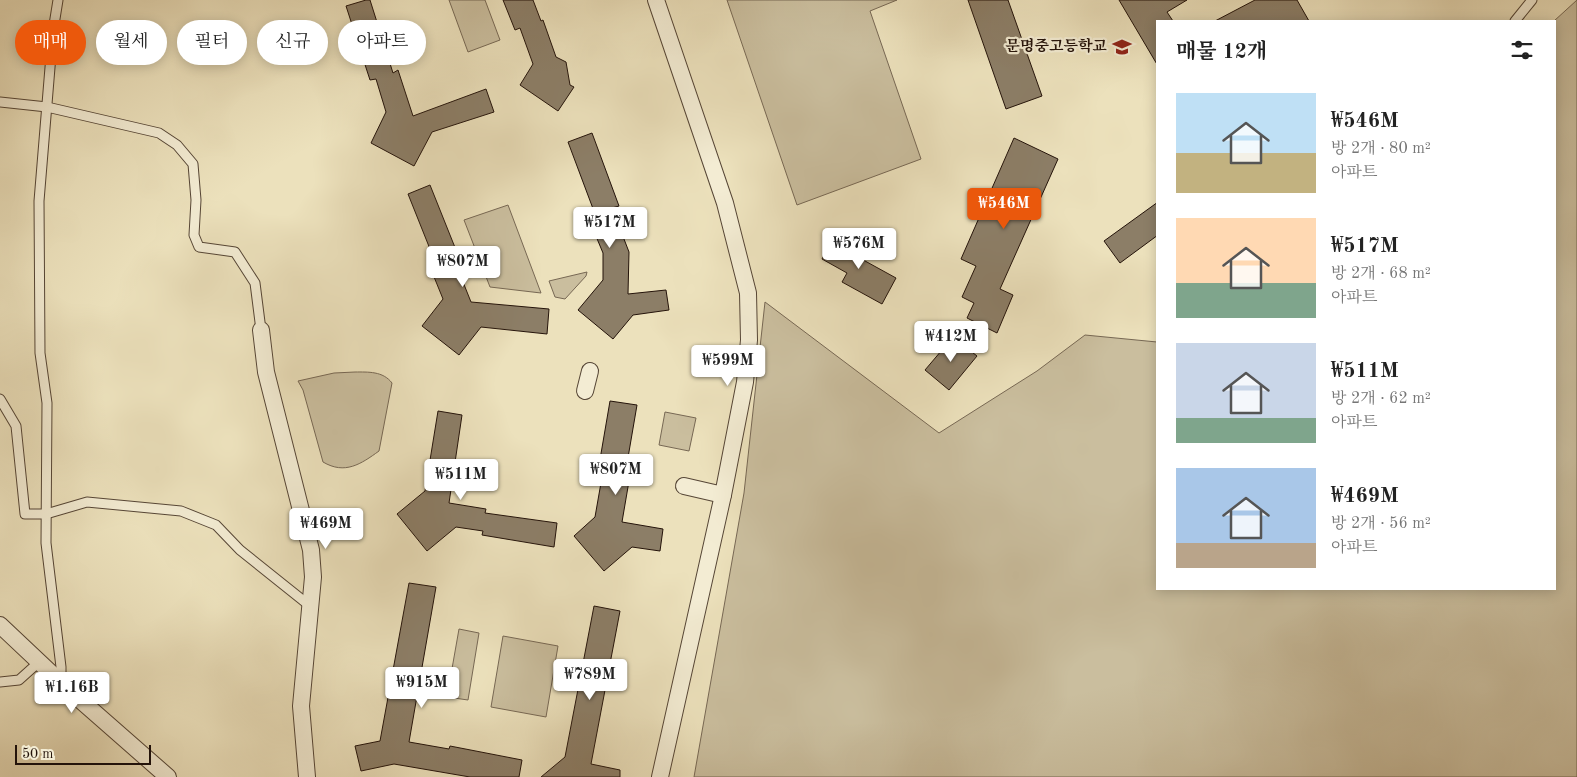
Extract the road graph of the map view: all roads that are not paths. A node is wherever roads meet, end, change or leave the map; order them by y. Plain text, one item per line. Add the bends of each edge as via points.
1 (58, 0) edge
2 (656, 0) edge
3 (1532, 0) edge
4 (1516, 20) edge
5 (0, 102) edge
6 (47, 107) junction
7 (261, 330) joint
8 (590, 370) dead end
9 (585, 392) dead end
10 (0, 399) edge
11 (684, 486) dead end
12 (723, 495) junction
13 (46, 514) junction
14 (310, 606) junction
15 (0, 625) edge
16 (40, 662) junction
17 (0, 682) edge
18 (61, 682) junction
19 (168, 777) edge
20 (307, 777) edge
21 (660, 777) edge

1 - 6 lane
2 - 12 street via 725,203 748,293 749,340 745,382
3 - 4 lane
5 - 6 lane
6 - 7 lane via 159,134 177,145 193,164 194,235 199,247 235,252 255,283
6 - 13 lane via 39,201 40,353 47,402
7 - 14 street via 269,387 311,550
8 - 9 street
10 - 13 lane via 16,426 25,514
11 - 12 street
12 - 21 street
13 - 14 lane via 87,502 180,511 216,525 240,550
13 - 18 lane via 46,543
14 - 20 street via 301,706
15 - 16 street
16 - 17 lane via 19,680
16 - 18 street
18 - 19 street

